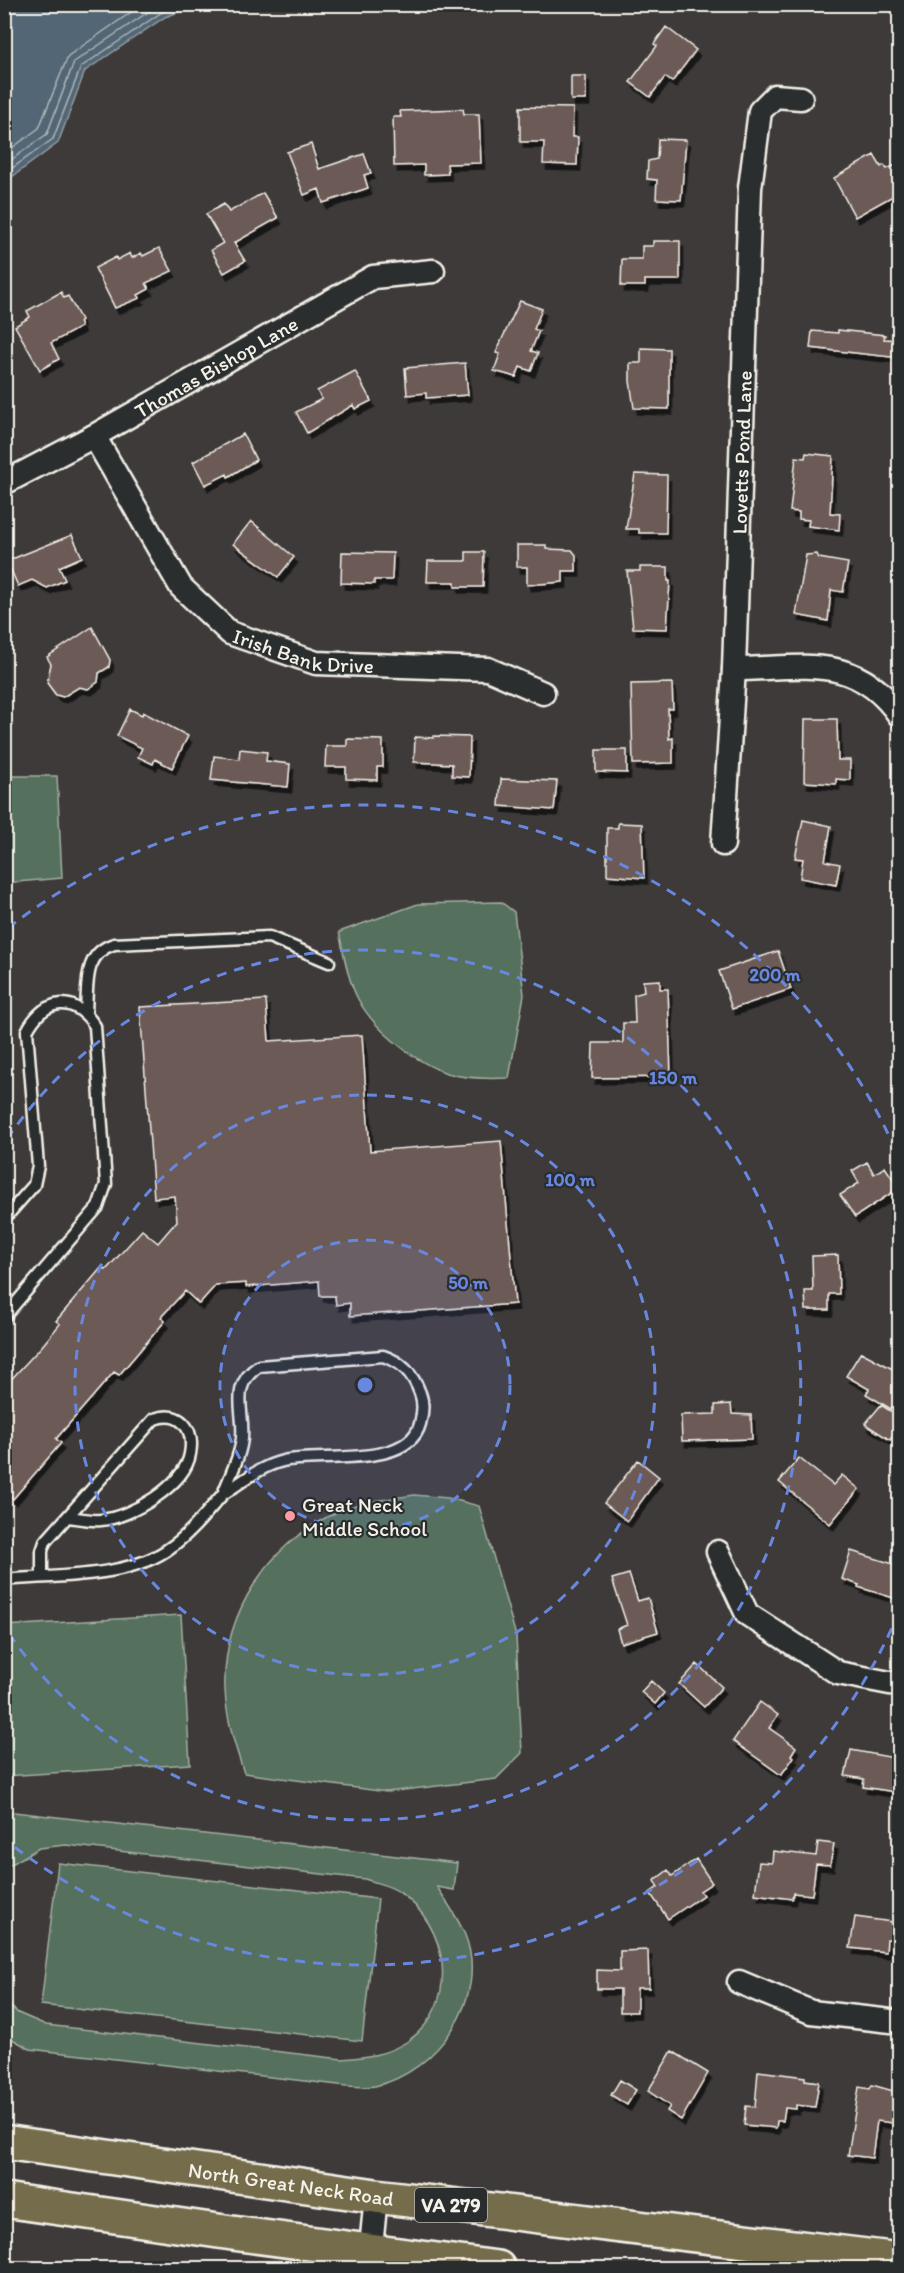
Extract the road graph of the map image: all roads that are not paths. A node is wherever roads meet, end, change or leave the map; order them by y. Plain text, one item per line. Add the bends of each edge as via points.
1 (801, 98) dead end
2 (433, 271) dead end
3 (94, 436) junction
4 (4, 483) edge
5 (734, 669) junction
6 (543, 693) dead end
7 (900, 716) edge
8 (723, 844) dead end
9 (329, 962) dead end
10 (86, 1012) junction
11 (4, 1219) edge
12 (4, 1317) edge
13 (223, 1494) junction
14 (68, 1517) junction
15 (718, 1552) dead end
16 (42, 1576) junction
17 (4, 1580) edge
18 (900, 1685) edge
19 (739, 1982) dead end
20 (900, 2022) edge
21 (4, 2142) edge
22 (376, 2196) junction
23 (4, 2200) edge
24 (900, 2260) edge
25 (370, 2261) edge
26 (498, 2268) edge

1 - 5 street, Lovetts Pond Lane via 775,96 760,111 750,188
2 - 3 street, Thomas Bishop Lane via 373,277
3 - 4 street, Thomas Bishop Lane
3 - 6 street, Irish Bank Drive via 181,587 230,633 316,663 488,669
5 - 7 street via 819,665 840,670 876,688
5 - 8 street, Lovetts Pond Lane
9 - 10 lane via 269,937 114,944 99,951 89,964
10 - 11 lane via 73,1005 59,1004 45,1009 27,1031 38,1166 34,1185
10 - 12 lane via 95,1026 106,1184 98,1207
13 - 13 lane via 267,1466 284,1461 381,1454 399,1448 419,1428 423,1400 417,1384 406,1368 383,1356 259,1366 241,1387 242,1443
13 - 16 lane via 188,1533 149,1560 121,1569
14 - 14 lane via 153,1419 178,1417 186,1426 190,1455 163,1491 143,1507 100,1520
14 - 16 lane via 45,1542
15 - 18 street via 747,1614 838,1673
16 - 17 lane
19 - 20 street via 811,2012
21 - 22 main road, North Great Neck Road / VA 279
22 - 24 main road, North Great Neck Road / VA 279
22 - 25 street
23 - 25 main road
25 - 26 main road

